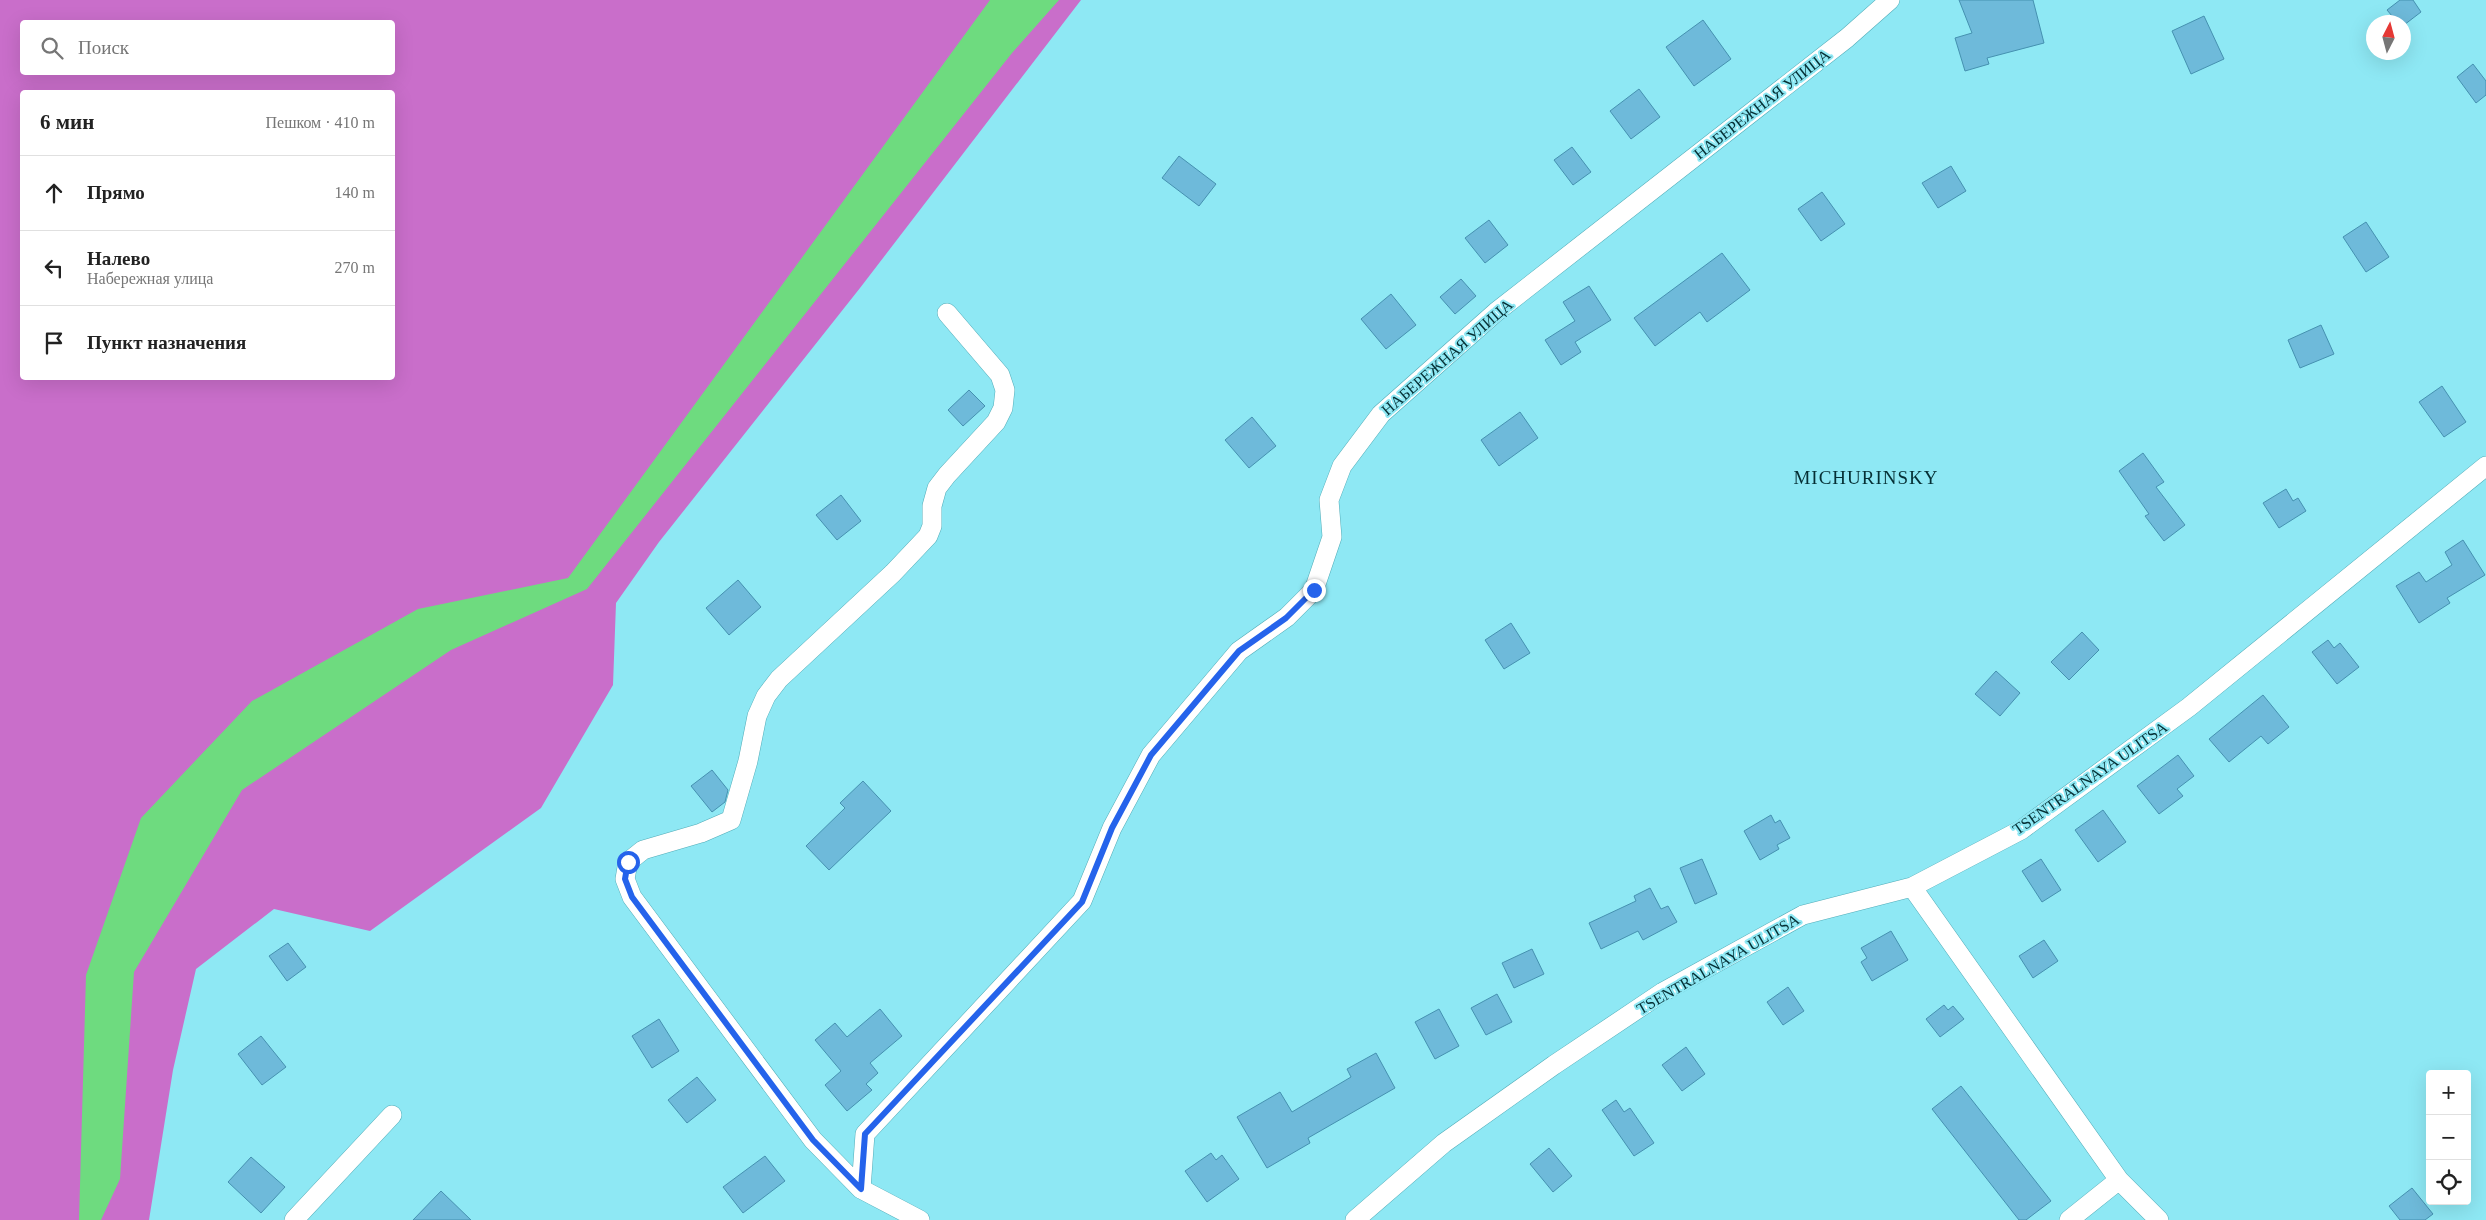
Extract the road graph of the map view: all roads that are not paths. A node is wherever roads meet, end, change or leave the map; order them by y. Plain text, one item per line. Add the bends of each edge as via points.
1 (1890, 0) edge
2 (947, 313) dead end
3 (2486, 466) edge
4 (1912, 888) junction
5 (392, 1115) dead end
6 (2119, 1180) junction
7 (861, 1189) junction
8 (294, 1220) edge
9 (920, 1220) edge
10 (1355, 1220) edge
11 (2069, 1220) edge
12 (2159, 1220) edge

1 - 7 street, НАБЕРЕЖНАЯ УЛИЦА via 1847,38 1496,312 1381,414 1342,466 1328,500 1332,538 1314,590 1286,618 1239,651 1151,755 1112,828 1082,902 865,1134
2 - 7 street via 1000,374 1005,390 1003,408 996,422 937,488 928,536 779,679 766,696 757,716 731,820 701,833 643,850 628,862 625,879 632,897 813,1140
3 - 4 street, TSENTRALNAYA ULITSA via 2165,724 2020,830
4 - 6 street
4 - 10 street, TSENTRALNAYA ULITSA via 1803,915 1663,992 1444,1142
5 - 8 street
6 - 11 street
6 - 12 street
7 - 9 street

